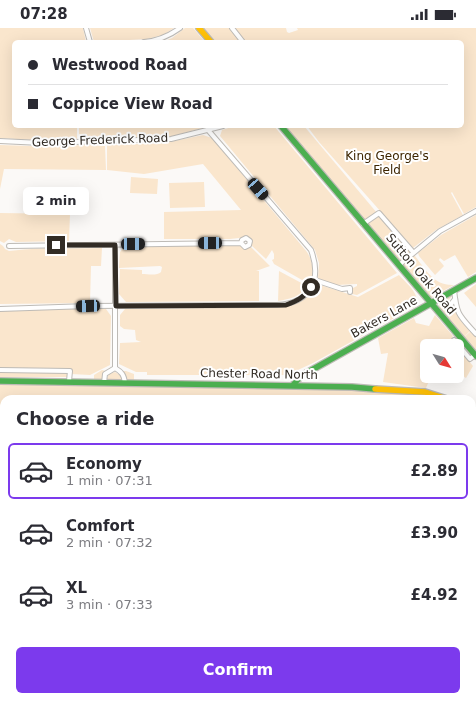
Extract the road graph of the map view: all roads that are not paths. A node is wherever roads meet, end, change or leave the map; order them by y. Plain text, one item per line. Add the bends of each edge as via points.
1 (86, 28) edge
2 (180, 28) edge
3 (199, 28) edge
4 (232, 28) edge
5 (89, 40) edge
6 (156, 40) edge
7 (209, 40) edge
8 (241, 40) edge
9 (216, 128) edge
10 (283, 128) edge
11 (208, 130) junction
12 (0, 141) edge
13 (476, 211) edge
14 (363, 224) junction
15 (241, 243) dead end
16 (115, 245) junction
17 (9, 246) dead end
18 (413, 252) junction
19 (399, 265) junction
20 (476, 278) edge
21 (315, 280) junction
22 (351, 290) dead end
23 (454, 290) junction
24 (456, 299) junction
25 (430, 303) junction
26 (451, 304) dead end
27 (116, 306) junction
28 (0, 309) edge
29 (476, 334) edge
30 (462, 339) edge
31 (464, 341) edge
32 (464, 352) edge
33 (475, 355) edge
34 (115, 368) junction
35 (0, 370) edge
36 (0, 381) edge
37 (69, 381) junction
38 (104, 383) junction
39 (125, 383) junction
40 (296, 385) junction
41 (434, 395) edge

1 - 5 street
2 - 6 street
3 - 7 main road
4 - 8 street
9 - 11 street, George Frederick Road
10 - 14 main road, Sutton Oak Road
11 - 12 street, George Frederick Road via 171,139 41,143
11 - 21 street via 311,250 316,269
13 - 18 street via 440,231
14 - 18 street, Sutton Oak Road via 379,213
14 - 19 main road, Sutton Oak Road
15 - 16 street
16 - 17 street
16 - 27 street
18 - 19 street
19 - 25 main road, Sutton Oak Road
20 - 23 main road, Bakers Lane
21 - 22 street
21 - 27 street via 303,297 286,305
23 - 24 street, Sutton Oak Road
23 - 25 main road, Bakers Lane
24 - 26 street, Sutton Oak Road
24 - 29 street, Sutton Oak Road via 457,311
25 - 30 main road, Sutton Oak Road
25 - 40 main road, Bakers Lane via 296,380
27 - 28 street
27 - 34 street
31 - 33 main road, Sutton Oak Road
32 - 33 street, Sutton Oak Road via 470,359
34 - 38 street via 105,374
34 - 39 street via 121,371
35 - 37 street via 70,371
36 - 37 main road, Chester Road North
37 - 38 main road, Chester Road North
38 - 39 main road, Chester Road North
39 - 40 main road, Chester Road North
40 - 41 main road, Chester Road North via 425,392

